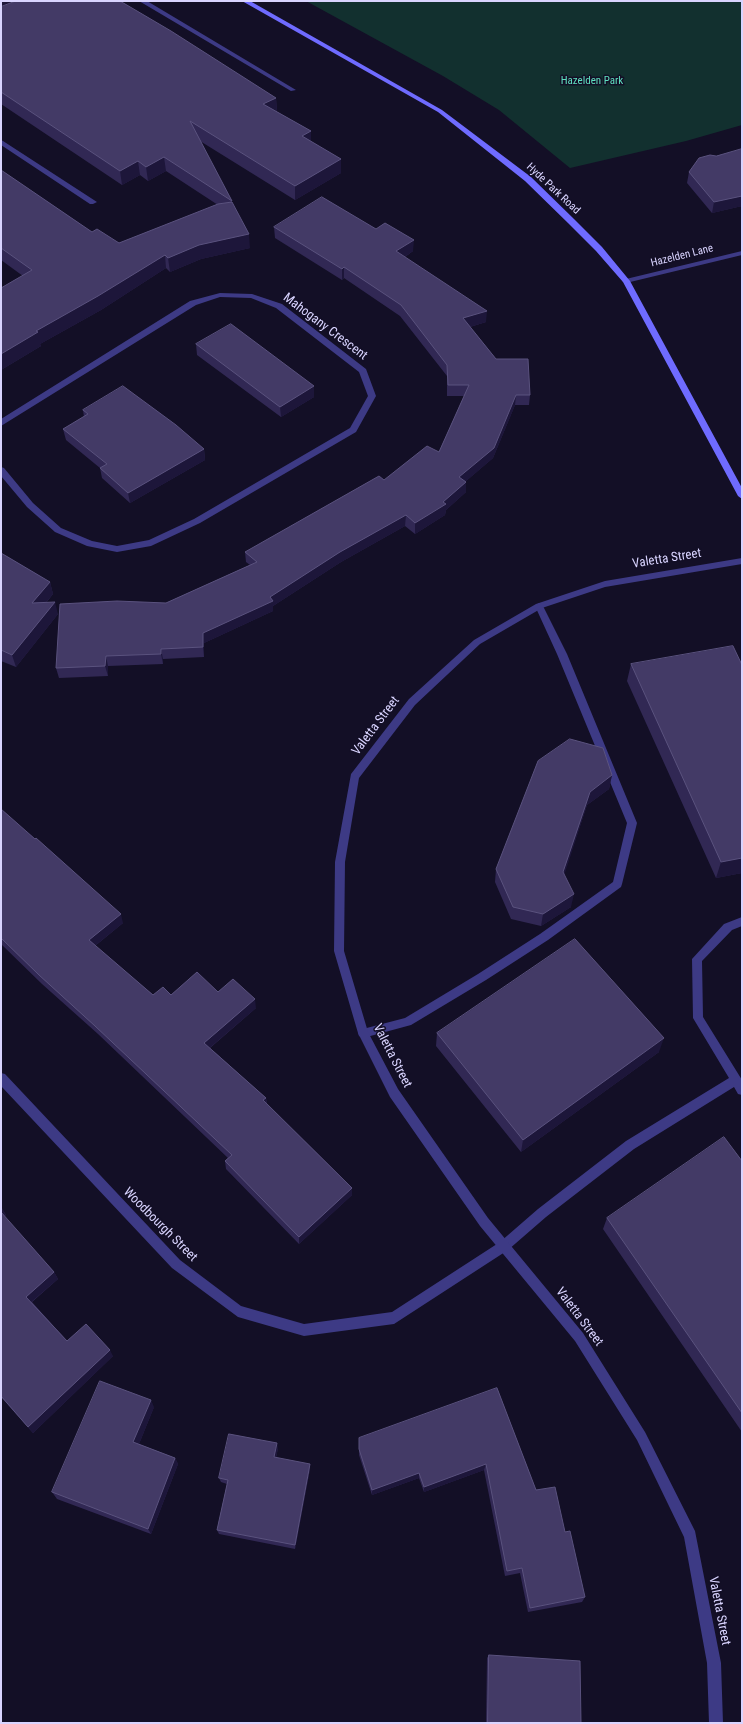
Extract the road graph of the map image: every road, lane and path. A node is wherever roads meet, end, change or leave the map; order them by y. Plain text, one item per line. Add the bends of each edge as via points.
1 (142, 1) edge
2 (244, 1) edge
3 (293, 90) dead end
4 (1, 142) edge
5 (93, 202) dead end
6 (742, 253) edge
7 (626, 281) junction
8 (1, 423) edge
9 (1, 470) edge
10 (742, 496) edge
11 (742, 561) edge
12 (538, 606) junction
13 (742, 921) edge
14 (363, 1032) junction
15 (1, 1078) edge
16 (736, 1080) junction
17 (742, 1090) edge
18 (504, 1246) junction
19 (716, 1723) edge

1 - 3 street
2 - 7 main road, Hyde Park Road via 440,111 528,179
4 - 5 street
6 - 7 street, Hazelden Lane
7 - 10 main road, Hyde Park Road
8 - 9 street, Mahogany Crescent via 193,303 220,295 252,296 279,306 363,371 372,396 353,430 198,521 151,543 117,549 90,544 58,530 30,505
11 - 12 street, Valetta Street via 605,584
12 - 14 street, Valetta Street via 477,642 417,696 354,777 340,862 339,951
12 - 14 street via 562,654 632,823 617,884 544,937 407,1022
13 - 16 street via 728,927 697,959 698,1018
14 - 18 street, Valetta Street via 394,1093 484,1222
15 - 18 street, Woodbourgh Street via 176,1264 238,1312 304,1330 394,1318
16 - 17 street
16 - 18 street, Woodbourgh Street via 630,1145
18 - 19 street, Valetta Street via 579,1337 640,1436 690,1536 714,1663

